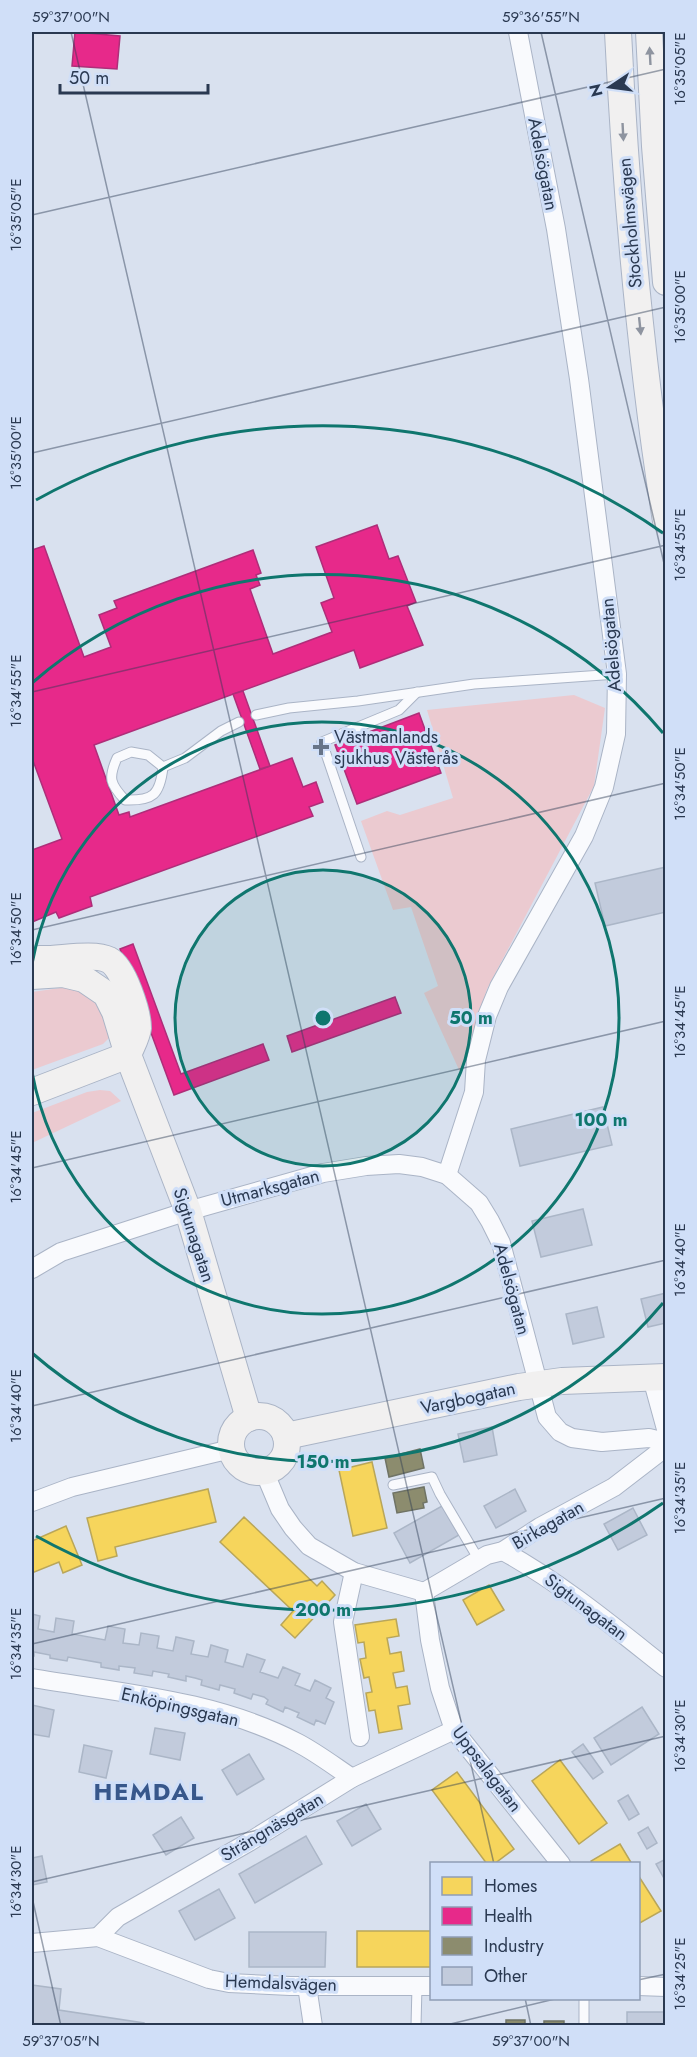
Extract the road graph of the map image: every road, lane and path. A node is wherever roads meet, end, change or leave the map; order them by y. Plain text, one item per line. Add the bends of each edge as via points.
1 (518, 32) edge
2 (618, 32) edge
3 (649, 32) edge
4 (666, 282) edge
5 (666, 521) edge
6 (617, 674) junction
7 (417, 692) junction
8 (256, 715) dead end
9 (239, 722) dead end
10 (163, 767) junction
11 (362, 857) dead end
12 (32, 959) edge
13 (32, 976) edge
14 (128, 1055) junction
15 (32, 1092) edge
16 (447, 1175) junction
17 (188, 1211) junction
18 (32, 1269) edge
19 (661, 1377) edge
20 (537, 1385) junction
21 (249, 1418) junction
22 (666, 1429) edge
23 (286, 1436) junction
24 (666, 1442) edge
25 (666, 1447) edge
26 (231, 1449) junction
27 (264, 1471) junction
28 (393, 1485) dead end
29 (32, 1502) edge
30 (503, 1551) junction
31 (479, 1560) junction
32 (354, 1572) junction
33 (424, 1592) junction
34 (666, 1668) edge
35 (32, 1678) edge
36 (454, 1730) junction
37 (360, 1737) dead end
38 (352, 1778) junction
39 (560, 1862) edge
40 (98, 1936) junction
41 (32, 1943) edge
42 (307, 1986) junction
43 (424, 1986) edge
44 (640, 1986) edge
45 (666, 1987) edge
46 (584, 2000) edge
47 (312, 2025) edge
48 (416, 2025) edge
49 (584, 2025) edge

1 - 6 street, Adelsögatan via 556,229
2 -> 5 street, Stockholmsvägen via 634,271
4 -> 3 street, Stockholmsvägen
6 - 7 lane via 509,680
6 - 16 street, Adelsögatan via 616,734 604,787 584,836 499,987 487,1016 476,1060 474,1092
7 - 8 lane
7 - 11 lane via 399,710 322,742
9 - 10 lane via 185,758
10 - 10 lane via 148,755 131,753 117,758 111,772 113,788 125,800 144,801 155,794
12 - 14 street via 110,960 123,974 135,1010 138,1027
13 - 14 street, Sigtunagatan via 84,979 106,994
14 - 15 street
14 - 17 street, Sigtunagatan
16 - 17 street, Utmarksgatan via 399,1164 366,1166 323,1173
16 - 20 street, Adelsögatan via 478,1203 501,1243
17 - 18 street, Utmarksgatan via 61,1252
17 - 21 street, Sigtunagatan
19 - 20 street, Vargbogatan
19 - 22 street
20 - 23 street, Vargbogatan
20 - 24 street, Adelsögatan via 547,1417 560,1432 572,1438 602,1442 649,1438
21 - 23 street via 269,1417
21 - 26 street via 236,1428
23 - 27 street via 284,1457
25 - 30 street, Birkagatan via 614,1487
26 - 27 street via 234,1457 250,1470
26 - 29 street via 72,1487
27 - 32 street via 292,1528 309,1546
28 - 31 lane via 432,1477
30 - 31 street, Birkagatan
30 - 34 street, Sigtunagatan via 526,1563
31 - 33 street, Birkagatan
32 - 33 street
32 - 37 street via 343,1622
33 - 36 street, Uppsalagatan via 440,1688
35 - 38 street, Enköpingsgatan via 222,1713 298,1743
36 - 38 street, Strängnäsgatan
36 - 39 street, Uppsalagatan
38 - 40 street, Strängnäsgatan via 118,1917
40 - 41 street, Hemdalsvägen
40 - 42 street, Hemdalsvägen via 219,1981
42 - 43 street, Hemdalsvägen
42 - 47 street
43 - 48 lane
44 - 45 street
46 - 49 lane

